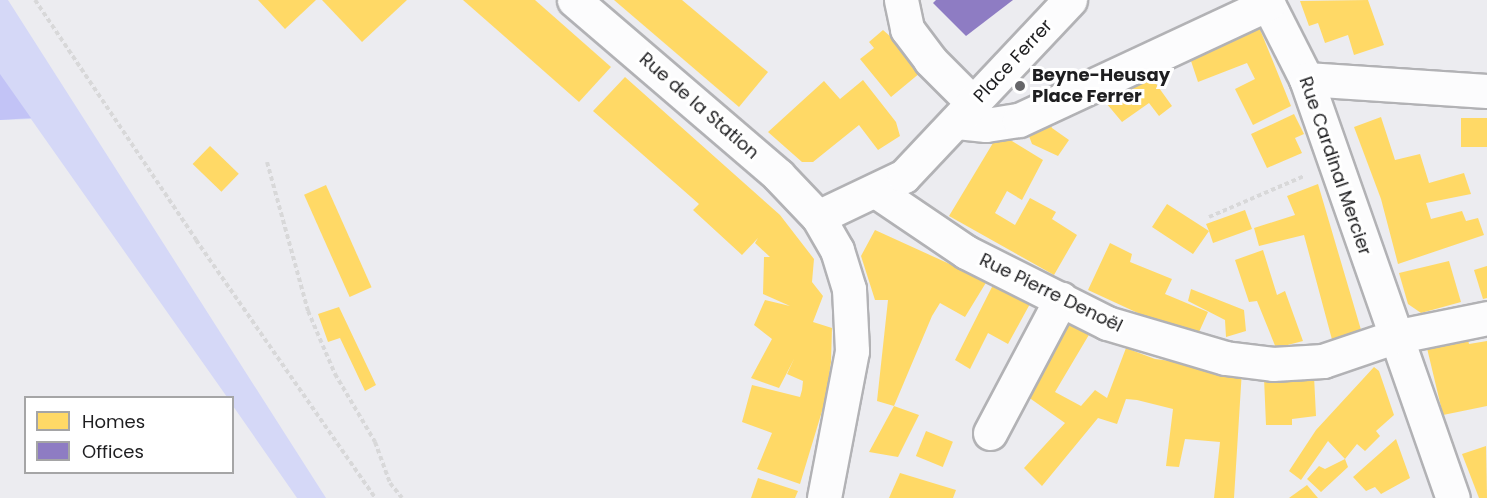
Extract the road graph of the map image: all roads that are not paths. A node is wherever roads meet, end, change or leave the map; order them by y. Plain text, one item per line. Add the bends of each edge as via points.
1 (574, 0) edge
2 (901, 0) edge
3 (1070, 0) edge
4 (1267, 2) edge
5 (1306, 79) junction
6 (1487, 91) edge
7 (965, 113) junction
8 (876, 191) junction
9 (818, 217) junction
10 (1061, 299) junction
11 (1487, 318) edge
12 (1394, 337) junction
13 (990, 433) dead end
14 (824, 498) edge
15 (1453, 498) edge

1 - 9 street, Rue de la Station via 778,175
2 - 7 street via 907,29
3 - 7 street, Place Ferrer
4 - 5 street, Rue Cardinal Mercier
4 - 7 street, Place Ferrer via 1019,120 986,125
5 - 6 street
5 - 12 street, Rue Cardinal Mercier
7 - 8 street, Place Ferrer via 904,176
8 - 9 street, Place Ferrer
8 - 10 street, Rue Pierre Denoël via 966,252
9 - 14 street, Rue de la Station via 837,250 849,290 852,351
10 - 12 street, Rue Pierre Denoël via 1107,322 1163,342 1225,358 1273,364 1342,357
10 - 13 street
11 - 12 street, Rue Pierre Denoël
12 - 15 street, Rue Cardinal Mercier

